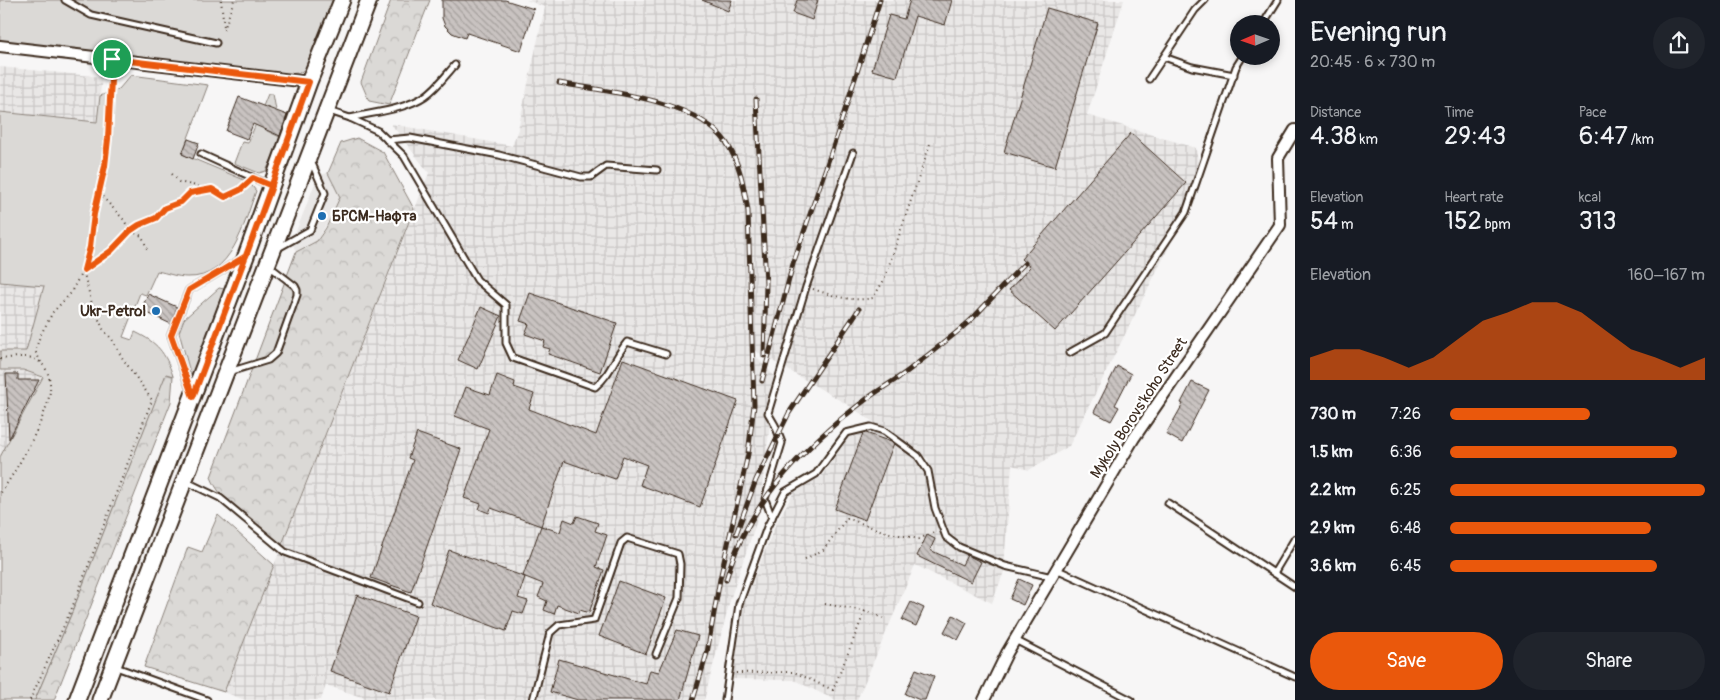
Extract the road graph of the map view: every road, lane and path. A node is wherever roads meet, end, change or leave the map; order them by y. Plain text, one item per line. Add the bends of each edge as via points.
1 (65, 0) edge
2 (221, 0) edge
3 (234, 0) edge
4 (342, 0) edge
5 (369, 0) edge
6 (1205, 0) edge
7 (1276, 1) edge
8 (1269, 15) edge
9 (216, 43) dead end
10 (0, 46) edge
11 (1164, 57) junction
12 (112, 59) junction
13 (455, 65) dead end
14 (1239, 65) edge
15 (1234, 75) junction
16 (1149, 79) dead end
17 (309, 82) junction
18 (326, 110) junction
19 (350, 118) junction
20 (1295, 130) edge
21 (387, 140) junction
22 (930, 144) dead end
23 (853, 153) dead end
24 (201, 154) dead end
25 (309, 155) junction
26 (657, 170) dead end
27 (172, 174) dead end
28 (253, 178) junction
29 (272, 186) junction
30 (212, 189) junction
31 (99, 193) junction
32 (130, 231) junction
33 (148, 251) dead end
34 (246, 256) junction
35 (270, 258) junction
36 (84, 270) junction
37 (806, 287) junction
38 (1069, 353) dead end
39 (666, 354) dead end
40 (0, 359) edge
41 (40, 362) junction
42 (226, 373) junction
43 (193, 397) junction
44 (184, 481) junction
45 (0, 494) edge
46 (1168, 503) dead end
47 (772, 518) junction
48 (943, 529) junction
49 (1295, 538) edge
50 (805, 559) dead end
51 (1054, 573) junction
52 (1274, 573) junction
53 (1295, 587) edge
54 (418, 602) dead end
55 (825, 604) dead end
56 (865, 611) junction
57 (883, 618) dead end
58 (1015, 640) junction
59 (656, 654) dead end
60 (113, 666) junction
61 (729, 673) junction
62 (1295, 677) edge
63 (30, 700) edge
64 (77, 700) edge
65 (100, 700) edge
66 (207, 700) edge
67 (533, 700) edge
68 (725, 700) edge
69 (984, 700) edge
70 (1131, 700) edge

1 - 9 lane via 91,15
2 - 3 path via 224,30
4 - 17 main road
5 - 18 main road
6 - 11 lane
7 - 8 lane
10 - 12 street
11 - 15 lane via 1192,67
11 - 16 lane
12 - 17 street
12 - 31 path via 108,139
13 - 19 lane via 425,96
14 - 15 lane
15 - 38 lane via 1186,212 1105,333
17 - 29 main road
18 - 19 lane
18 - 25 main road
19 - 21 lane via 378,130
20 - 51 street, Mykoly Borovs'koho Street via 1278,158 1280,225 1134,438
21 - 26 lane via 410,138 490,153 581,177 591,177 606,166
21 - 39 lane via 404,156 477,280 506,305 506,343 513,358 595,387 606,378 627,342
22 - 37 path via 884,280 873,298 859,301
23 - 37 lane
24 - 28 lane
25 - 35 main road
25 - 35 lane via 325,193 310,230
27 - 30 path via 178,182
28 - 29 lane
28 - 30 path via 240,190 225,197
29 - 34 main road
30 - 32 path via 190,193 181,202 165,208 156,218
31 - 32 path
31 - 36 path
32 - 33 path via 142,236
32 - 36 path via 111,251
34 - 43 main road
34 - 43 lane via 189,290 171,335
35 - 42 main road
35 - 42 lane via 297,290 276,353 268,360
36 - 41 path via 40,336 36,351
36 - 63 path via 92,304 104,331 112,338 152,400 72,608
37 - 47 lane via 768,412 782,443 765,499
40 - 41 path via 26,356
41 - 45 path via 49,373 50,390 44,412
42 - 44 main road
43 - 64 main road
44 - 54 lane via 220,498 286,552
44 - 60 main road
46 - 52 lane
47 - 48 lane via 785,492 816,474 846,433 870,427 884,431 918,456 928,471
47 - 61 lane via 739,604
48 - 50 path via 919,539 884,532 848,518 823,550
48 - 51 lane via 946,537 959,547 1005,566
49 - 52 lane
51 - 58 street, Mykoly Borovs'koho Street
51 - 62 lane
52 - 53 lane
55 - 56 path
56 - 57 path
56 - 61 path via 833,690 794,672
58 - 69 street, Mykoly Borovs'koho Street
58 - 70 lane
59 - 67 lane via 678,598 678,554 627,538 622,543 594,620 559,625 550,633
60 - 65 main road
60 - 66 lane
61 - 68 lane

